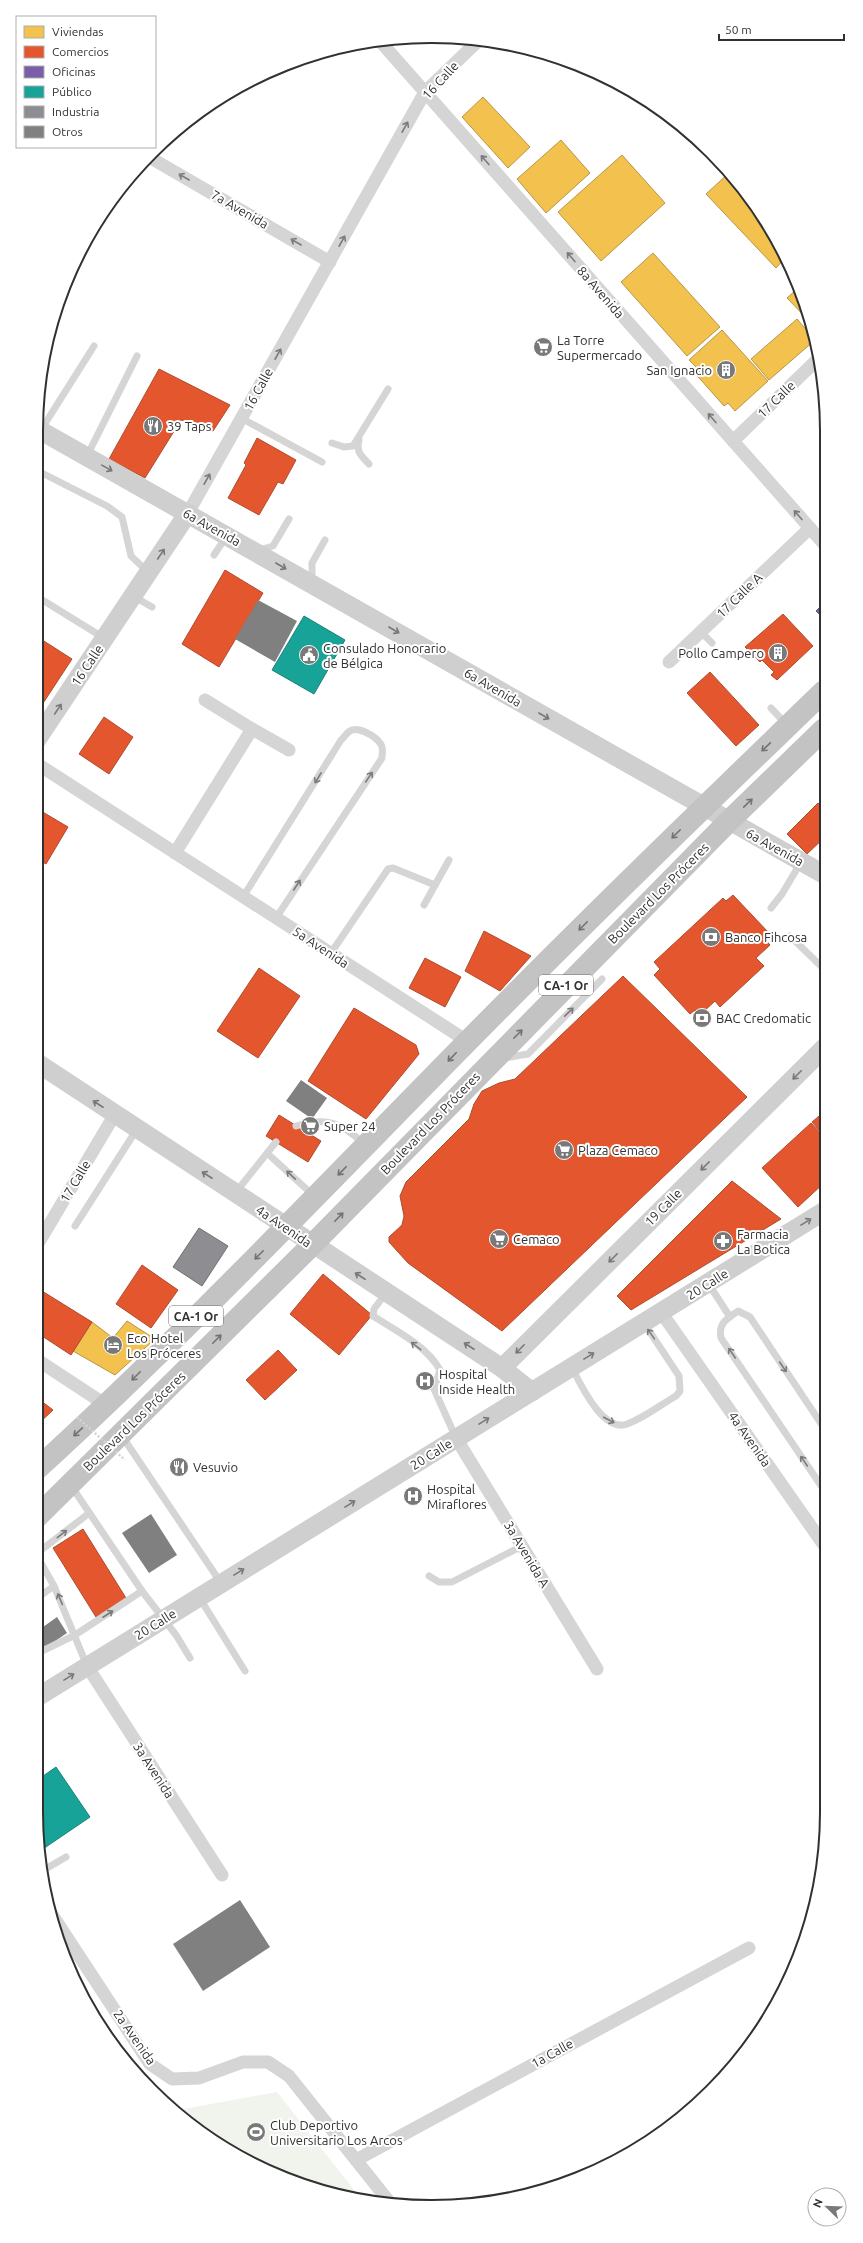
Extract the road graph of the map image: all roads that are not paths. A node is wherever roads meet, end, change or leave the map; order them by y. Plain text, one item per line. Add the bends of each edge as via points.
1 (473, 45) edge
2 (384, 46) edge
3 (425, 92) junction
4 (154, 160) edge
5 (330, 262) junction
6 (94, 346) dead end
7 (137, 356) dead end
8 (814, 363) edge
9 (388, 389) dead end
10 (241, 418) junction
11 (43, 422) edge
12 (43, 431) edge
13 (359, 440) junction
14 (733, 441) junction
15 (332, 443) dead end
16 (87, 456) junction
17 (322, 462) dead end
18 (369, 464) dead end
19 (43, 474) edge
20 (188, 513) junction
21 (289, 519) dead end
22 (810, 528) junction
23 (228, 535) junction
24 (820, 539) edge
25 (325, 540) dead end
26 (255, 551) junction
27 (214, 555) dead end
28 (149, 572) junction
29 (312, 584) junction
30 (133, 595) junction
31 (43, 600) edge
32 (152, 608) dead end
33 (701, 632) junction
34 (104, 638) junction
35 (712, 643) dead end
36 (669, 662) dead end
37 (820, 695) edge
38 (205, 700) dead end
39 (771, 708) dead end
40 (788, 726) junction
41 (252, 729) junction
42 (43, 730) edge
43 (820, 733) edge
44 (289, 750) dead end
45 (43, 768) edge
46 (703, 807) junction
47 (728, 822) junction
48 (174, 853) junction
49 (449, 860) dead end
50 (801, 862) junction
51 (820, 872) edge
52 (435, 885) junction
53 (243, 897) junction
54 (424, 905) dead end
55 (771, 908) dead end
56 (276, 918) junction
57 (790, 936) dead end
58 (331, 954) junction
59 (820, 965) edge
60 (602, 979) dead end
61 (467, 1041) junction
62 (820, 1052) edge
63 (492, 1060) junction
64 (43, 1067) edge
65 (115, 1114) junction
66 (296, 1126) dead end
67 (137, 1129) junction
68 (276, 1142) dead end
69 (366, 1146) junction
70 (267, 1153) junction
71 (235, 1193) junction
72 (316, 1198) junction
73 (820, 1214) edge
74 (75, 1226) dead end
75 (286, 1227) junction
76 (43, 1235) edge
77 (312, 1245) junction
78 (708, 1283) junction
79 (386, 1293) junction
80 (661, 1312) junction
81 (730, 1317) junction
82 (643, 1323) junction
83 (43, 1364) edge
84 (571, 1367) junction
85 (502, 1368) junction
86 (532, 1392) junction
87 (106, 1405) junction
88 (820, 1422) edge
89 (120, 1434) junction
90 (456, 1438) junction
91 (43, 1464) edge
92 (70, 1483) junction
93 (820, 1484) edge
94 (43, 1511) edge
95 (88, 1514) junction
96 (820, 1539) edge
97 (522, 1546) junction
98 (43, 1549) edge
99 (43, 1566) edge
100 (429, 1576) dead end
101 (221, 1583) junction
102 (54, 1586) junction
103 (142, 1591) junction
104 (43, 1593) edge
105 (199, 1597) junction
106 (163, 1620) junction
107 (75, 1635) junction
108 (43, 1651) edge
109 (190, 1658) dead end
110 (87, 1666) junction
111 (597, 1669) dead end
112 (245, 1672) dead end
113 (43, 1694) edge
114 (66, 1857) dead end
115 (47, 1868) edge
116 (222, 1875) dead end
117 (67, 1944) edge
118 (748, 1948) dead end
119 (356, 2160) junction
120 (386, 2197) edge

1 - 3 street, 16 Calle
2 - 3 street, 8a Avenida
5 -> 3 street, 16 Calle
14 -> 3 street, 8a Avenida
5 -> 4 street, 7a Avenida
10 -> 5 street, 16 Calle
6 - 11 lane
7 - 16 lane
8 - 14 street, 17 Calle
9 - 13 lane
10 - 17 lane
20 -> 10 street, 16 Calle
12 - 16 street, 6a Avenida
13 - 15 lane via 353,446 344,447
13 - 18 lane via 357,448 360,456
22 -> 14 street, 8a Avenida
16 -> 20 street, 6a Avenida
19 - 28 lane via 107,506 122,517 131,556
20 - 23 street, 6a Avenida
28 -> 20 street, 16 Calle
21 - 26 lane via 273,546
22 - 24 street, 8a Avenida
22 - 33 street, 17 Calle A
23 - 26 street, 6a Avenida
23 - 27 lane
25 - 29 lane via 312,563
26 -> 29 street, 6a Avenida
28 - 30 street, 16 Calle
29 -> 46 street, 6a Avenida
30 - 32 lane
30 - 34 street, 16 Calle
31 - 34 lane
33 - 35 lane
33 - 36 street, 17 Calle A
42 -> 34 street, 16 Calle
37 - 40 highway, CA-1 Or
38 - 41 street
39 - 40 lane
40 -> 46 highway, CA-1 Or
41 - 44 street
41 - 48 street
47 -> 43 highway, Boulevard Los Próceres / CA-1 Or
45 - 48 street, 5a Avenida
46 - 47 street, 6a Avenida
46 -> 61 highway, CA-1 Or
47 - 50 street, 6a Avenida
63 -> 47 highway, Boulevard Los Próceres / CA-1 Or
48 - 53 street, 5a Avenida
49 - 52 lane
50 - 51 street, 6a Avenida
50 - 55 lane
52 - 54 lane
52 - 58 lane via 392,868 388,869
53 - 56 street, 5a Avenida
56 -> 53 lane via 382,758 383,748 380,742 358,729 350,731 341,740
56 - 58 street, 5a Avenida
57 - 59 lane
58 - 61 street, 5a Avenida
63 -> 60 lane via 528,1054
61 -> 69 highway, CA-1 Or
62 -> 85 street, 19 Calle
77 -> 63 highway, Boulevard Los Próceres / CA-1 Or
65 -> 64 street, 4a Avenida
65 - 67 street, 4a Avenida
65 - 76 street, 17 Calle
66 - 69 lane via 316,1120 338,1124
71 -> 67 street, 4a Avenida
67 - 74 lane
68 - 70 lane
69 -> 72 highway, CA-1 Or
70 - 71 lane
72 -> 70 lane
71 - 75 street, 4a Avenida
72 - 75 highway, CA-1 Or
78 -> 73 street, 20 Calle
75 - 77 street, 4a Avenida
75 -> 87 highway, CA-1 Or
79 -> 77 street, 4a Avenida
89 -> 77 highway, Boulevard Los Próceres / CA-1 Or
78 - 80 street, 20 Calle
78 - 81 lane
85 -> 79 street, 4a Avenida
90 -> 79 lane via 434,1389 440,1370 436,1363 397,1331 373,1316 374,1309
80 - 82 street, 20 Calle
80 - 96 street, 4a Avenida
81 -> 88 lane via 738,1311 750,1317
93 -> 81 lane via 721,1338 719,1329 722,1322
84 -> 82 street, 20 Calle
84 -> 82 lane via 597,1411 613,1423 626,1425 676,1396 680,1391 679,1376
83 - 87 street
84 - 86 street, 20 Calle
85 - 86 street, 4a Avenida
90 -> 86 street, 20 Calle
87 -> 91 highway, CA-1 Or
89 - 92 highway, Boulevard Los Próceres / CA-1 Or
89 - 101 lane
90 - 97 street, 3a Avenida A
101 -> 90 street, 20 Calle
92 - 94 highway, Boulevard Los Próceres / CA-1 Or
92 - 95 lane
98 -> 95 lane
95 - 103 lane
97 - 100 lane via 452,1582 439,1582
97 - 111 street, 3a Avenida A
102 -> 99 lane
101 - 105 street, 20 Calle
102 - 104 lane
107 -> 102 lane
103 - 106 lane
107 -> 103 lane
105 - 106 street, 20 Calle
105 - 112 lane
106 - 109 lane
106 - 110 street, 20 Calle
107 - 108 lane
107 - 110 lane
113 -> 110 street, 20 Calle
110 - 116 street, 3a Avenida
114 - 115 lane
117 - 119 street, 2a Avenida via 150,2064 172,2079 199,2078 243,2062 268,2062 289,2076
118 - 119 street, 1a Calle
119 - 120 street, 2a Avenida

